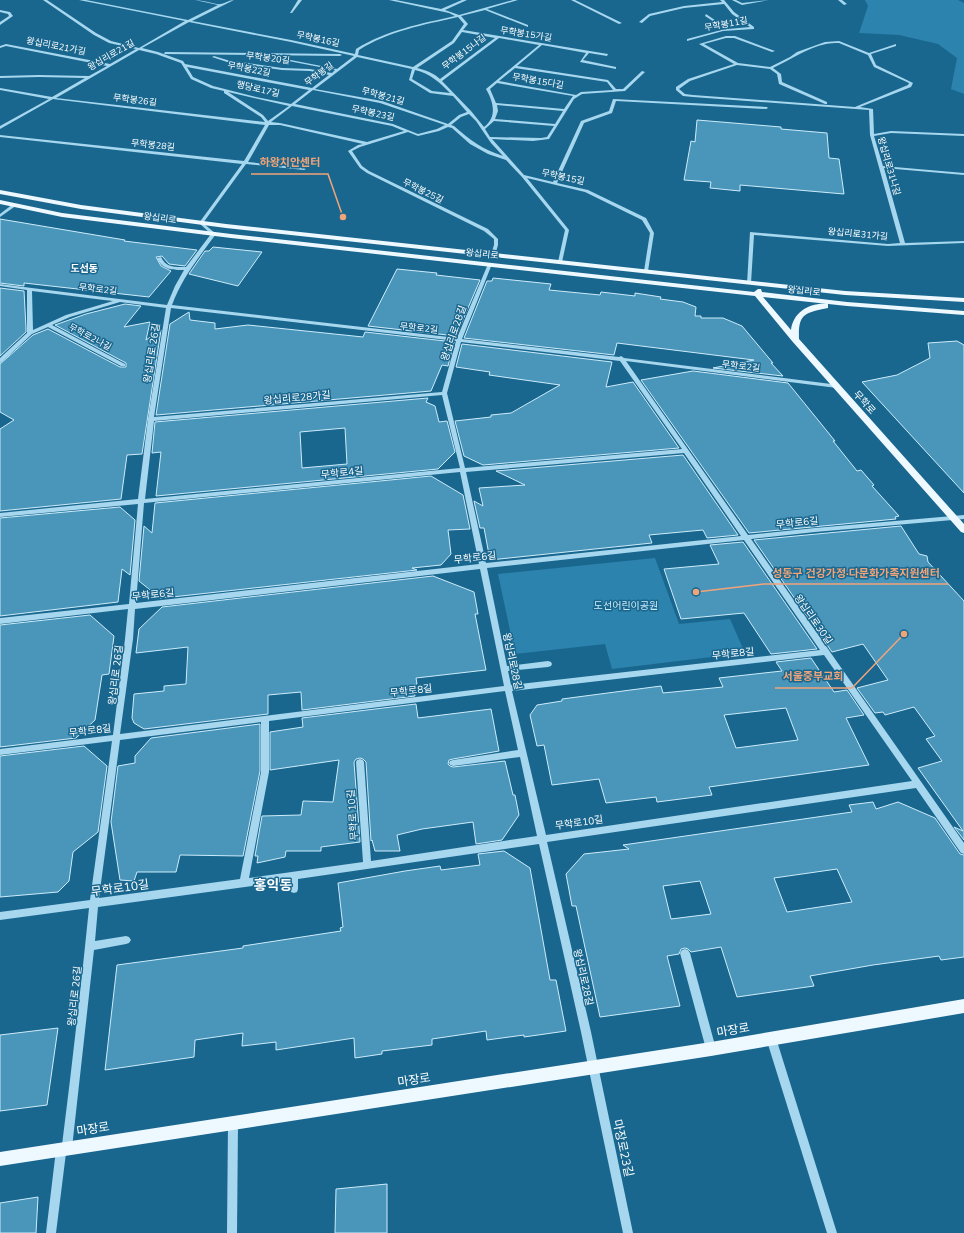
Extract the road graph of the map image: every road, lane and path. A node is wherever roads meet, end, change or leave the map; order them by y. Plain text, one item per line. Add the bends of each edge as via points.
1 (45, 0) edge
2 (81, 0) edge
3 (197, 0) edge
4 (232, 0) edge
5 (300, 0) edge
6 (390, 0) edge
7 (465, 0) edge
8 (516, 0) edge
9 (573, 0) edge
10 (734, 0) edge
11 (767, 0) edge
12 (840, 0) edge
13 (724, 1) edge
14 (845, 4) dead end
15 (222, 5) junction
16 (442, 10) junction
17 (486, 10) junction
18 (0, 11) edge
19 (291, 12) dead end
20 (706, 15) dead end
21 (458, 16) junction
22 (186, 22) junction
23 (641, 22) dead end
24 (620, 23) dead end
25 (0, 24) edge
26 (527, 26) dead end
27 (727, 30) junction
28 (462, 32) junction
29 (498, 37) junction
30 (688, 40) dead end
31 (542, 44) junction
32 (895, 45) dead end
33 (0, 47) edge
34 (140, 48) junction
35 (773, 51) dead end
36 (588, 52) junction
37 (156, 53) junction
38 (204, 53) junction
39 (255, 54) junction
40 (869, 54) junction
41 (607, 55) dead end
42 (356, 56) junction
43 (737, 64) junction
44 (110, 65) junction
45 (184, 65) junction
46 (515, 67) junction
47 (414, 68) junction
48 (615, 68) dead end
49 (771, 68) junction
50 (338, 70) junction
51 (643, 72) dead end
52 (332, 74) junction
53 (0, 77) edge
54 (88, 77) junction
55 (440, 81) junction
56 (497, 82) junction
57 (0, 89) edge
58 (222, 89) junction
59 (312, 89) junction
60 (615, 90) junction
61 (454, 95) junction
62 (576, 96) junction
63 (51, 98) junction
64 (496, 104) junction
65 (291, 105) junction
66 (832, 106) junction
67 (766, 108) dead end
68 (856, 108) junction
69 (565, 110) junction
70 (470, 112) junction
71 (492, 120) junction
72 (268, 123) junction
73 (449, 125) junction
74 (555, 125) junction
75 (0, 128) edge
76 (483, 129) junction
77 (409, 131) junction
78 (872, 135) junction
79 (964, 135) edge
80 (0, 136) edge
81 (489, 138) junction
82 (366, 143) junction
83 (507, 159) junction
84 (245, 163) junction
85 (882, 167) junction
86 (304, 169) dead end
87 (964, 174) edge
88 (522, 176) junction
89 (554, 184) junction
90 (0, 192) edge
91 (0, 202) edge
92 (15, 205) junction
93 (0, 216) edge
94 (201, 223) junction
95 (214, 234) junction
96 (964, 242) edge
97 (903, 244) junction
98 (493, 254) junction
99 (159, 258) dead end
100 (560, 262) junction
101 (490, 264) junction
102 (187, 269) junction
103 (646, 272) junction
104 (749, 283) junction
105 (759, 284) junction
106 (0, 285) edge
107 (29, 289) junction
108 (758, 295) junction
109 (890, 296) junction
110 (122, 300) junction
111 (964, 300) edge
112 (846, 304) junction
113 (169, 306) junction
114 (894, 308) junction
115 (964, 313) edge
116 (48, 325) junction
117 (30, 333) junction
118 (795, 339) junction
119 (459, 340) junction
120 (621, 358) junction
121 (0, 360) edge
122 (123, 365) dead end
123 (837, 386) junction
124 (444, 393) junction
125 (151, 419) junction
126 (686, 451) junction
127 (463, 470) junction
128 (141, 502) junction
129 (0, 515) edge
130 (964, 517) edge
131 (953, 518) junction
132 (964, 530) edge
133 (747, 538) junction
134 (483, 566) junction
135 (131, 607) junction
136 (0, 621) edge
137 (826, 652) junction
138 (548, 664) dead end
139 (504, 669) junction
140 (508, 688) junction
141 (264, 718) junction
142 (117, 736) junction
143 (0, 752) edge
144 (522, 753) junction
145 (360, 762) dead end
146 (453, 763) dead end
147 (917, 784) junction
148 (542, 839) junction
149 (964, 850) edge
150 (367, 865) junction
151 (294, 876) junction
152 (244, 883) junction
153 (294, 889) dead end
154 (94, 904) junction
155 (0, 916) edge
156 (126, 940) dead end
157 (89, 947) junction
158 (684, 953) dead end
159 (964, 1006) edge
160 (771, 1038) junction
161 (711, 1049) junction
162 (593, 1067) junction
163 (233, 1123) junction
164 (64, 1149) junction
165 (0, 1159) edge
166 (51, 1233) edge
167 (232, 1233) edge
168 (628, 1233) edge
169 (832, 1233) edge

1 - 34 street, 행당로17길 via 110,42
2 - 22 street, 무학봉16길
3 - 15 street
4 - 15 street, 왕십리로21길
5 - 19 street
6 - 16 street
7 - 16 street
8 - 17 street, 무학봉길
9 - 24 street
10 - 11 street via 742,4
12 - 14 street
13 - 23 street via 649,15
13 - 27 street, 무학봉11길 via 733,13 753,28
15 - 22 street, 왕십리로21길
16 - 21 street
17 - 21 street, 무학봉길
17 - 26 street
18 - 25 street via 11,16
20 - 27 street
21 - 28 street via 466,24
21 - 42 street, 무학봉길 via 392,31 357,50
22 - 34 street, 왕십리로21길
22 - 42 street, 무학봉16길
27 - 30 street, 무학봉11길
28 - 29 street, 무학봉15가길
28 - 47 street via 453,42
29 - 31 street, 무학봉15가길
29 - 55 street, 무학봉15나길
31 - 36 street, 무학봉15가길
31 - 46 street, 무학봉15다길
32 - 40 street
33 - 44 street, 왕십리로21가길 via 6,44
34 - 37 street, 행당로17길
34 - 44 street, 왕십리로21길
35 - 43 street via 734,37 701,44
36 - 41 street, 무학봉15가길
36 - 48 street via 581,61
37 - 38 street, 무학봉16길
37 - 45 street, 행당로17길
38 - 39 street, 무학봉16길
38 - 52 street, 무학봉20길 via 227,61
39 - 42 street, 무학봉16길
39 - 50 street
40 - 49 street via 839,42 826,43 798,53
40 - 68 street via 875,66 911,83 910,86
42 - 47 street
42 - 50 street, 무학봉길
43 - 49 street
43 - 66 street via 688,80 677,89 693,96
44 - 54 street, 왕십리로21길
45 - 58 street, 행당로17길 via 192,78
45 - 59 street, 무학봉22길
46 - 56 street, 무학봉15다길
46 - 60 street, 무학봉15다길 via 608,81
47 - 55 street
47 - 61 street via 410,79 431,92
49 - 66 street via 779,74 780,83
50 - 52 street, 무학봉길
51 - 60 street via 624,90
52 - 59 street, 무학봉길
53 - 54 street
54 - 63 street, 왕십리로21길
55 - 61 street
56 - 62 street, 무학봉15다길
56 - 64 street, 무학봉15다길 via 488,89
57 - 63 street, 무학봉26길
58 - 65 street, 행당로17길
58 - 72 street, 행당로17길 via 262,116
59 - 65 street, 무학봉길
59 - 73 street, 무학봉21길 via 381,102
60 - 62 street via 581,93
61 - 70 street
62 - 69 street
63 - 72 street, 무학봉26길
63 - 75 street, 왕십리로21길
64 - 69 street
64 - 71 street via 497,110
65 - 72 street, 무학봉길
65 - 77 street, 무학봉23길 via 393,125
66 - 68 street
67 - 89 street via 614,100 611,112 582,122
68 - 78 street via 871,109
69 - 74 street
70 - 73 street
70 - 76 street
71 - 74 street
71 - 76 street
72 - 82 street, 무학봉25길
72 - 84 street, 무학봉길
73 - 77 street, 무학봉23길 via 418,135
73 - 83 street, 무학봉21길 via 471,143
74 - 81 street via 548,138 539,140
76 - 81 street
77 - 82 street, 무학봉25길
78 - 79 street, 왕십리로31나길 via 891,132
78 - 85 street, 왕십리로31나길
80 - 84 street, 무학봉28길
81 - 83 street
82 - 98 street, 무학봉25길 via 350,151 361,167 403,191 486,230 496,239
83 - 88 street
84 - 86 street, 무학봉28길
84 - 94 street, 무학봉길
85 - 87 street
85 - 97 street, 왕십리로31나길
88 - 89 street, 무학봉15길
88 - 100 street via 538,192 567,230
89 - 103 street, 무학봉15길 via 586,191 644,219 652,233
90 - 94 main road, 왕십리로 via 81,207
91 - 92 main road, 왕십리로
92 - 93 street
92 - 95 main road, 왕십리로 via 62,214
94 - 95 street
94 - 98 main road, 왕십리로
95 - 101 main road, 왕십리로
95 - 102 street, 왕십리로 26길
96 - 97 street, 왕십리로31가길
97 - 104 street, 왕십리로31가길 via 752,233
98 - 100 main road, 왕십리로
99 - 102 street via 164,266
100 - 103 main road, 왕십리로
101 - 108 main road, 왕십리로
101 - 119 street, 왕십리로28길
102 - 113 street, 왕십리로 26길 via 174,289
103 - 104 main road, 왕십리로
104 - 105 main road, 왕십리로
105 - 108 main road
105 - 109 main road, 왕십리로
106 - 107 street, 무학로2길
107 - 110 street, 무학로2길
107 - 117 street
108 - 112 main road, 왕십리로
108 - 118 main road, 무학로
109 - 111 main road, 왕십리로
109 - 114 main road
110 - 113 street, 무학로2길
110 - 116 street, 무학로2나길 via 68,316
112 - 114 main road, 왕십리로
112 - 118 main road via 807,309 799,315 794,325
113 - 119 street, 무학로2길
113 - 125 street, 왕십리로 26길
114 - 115 main road, 왕십리로
116 - 117 street, 무학로2나길
116 - 122 street, 무학로2나길
117 - 121 street, 무학로2나길
118 - 123 main road, 무학로
119 - 120 street, 무학로2길
119 - 124 street, 왕십리로28길
120 - 123 street, 무학로2길
120 - 126 street, 왕십리로30길
123 - 131 main road, 무학로
124 - 125 street, 왕십리로28가길
124 - 127 street, 왕십리로28길
125 - 128 street, 왕십리로 26길
126 - 127 street, 무학로4길
126 - 133 street, 왕십리로30길
127 - 128 street, 무학로4길
127 - 134 street, 왕십리로28길
128 - 129 street, 무학로4길
128 - 135 street, 왕십리로 26길
130 - 131 street, 무학로6길
131 - 132 main road, 무학로
131 - 133 street, 무학로6길
133 - 134 street, 무학로6길
133 - 137 street, 왕십리로30길
134 - 135 street, 무학로6길
134 - 139 street, 왕십리로28길
135 - 136 street, 무학로6길
135 - 142 street, 왕십리로 26길
137 - 140 street, 무학로8길
137 - 147 street, 왕십리로30길
138 - 139 street
139 - 140 street, 왕십리로28길
140 - 141 street, 무학로8길
140 - 144 street, 왕십리로28길
141 - 142 street, 무학로8길
141 - 152 street via 265,772
142 - 143 street, 무학로8길
142 - 154 street, 왕십리로 26길
144 - 146 street
144 - 148 street, 왕십리로28길
145 - 150 street, 무학로 10길
147 - 148 street, 무학로10길
147 - 149 street, 왕십리로30길
148 - 150 street, 무학로10길
148 - 162 street, 왕십리로28길
150 - 151 street, 무학로10길
151 - 152 street, 무학로10길
151 - 153 street
152 - 154 street, 무학로10길
154 - 155 street, 무학로10길
154 - 157 street, 왕십리로 26길
156 - 157 street
157 - 164 street, 왕십리로 26길
158 - 161 street
159 - 160 main road, 마장로
160 - 161 main road, 마장로
160 - 169 street
161 - 162 main road, 마장로
162 - 163 main road, 마장로
162 - 168 street, 마장로23길
163 - 164 main road, 마장로
163 - 167 street
164 - 165 main road, 마장로
164 - 166 street

